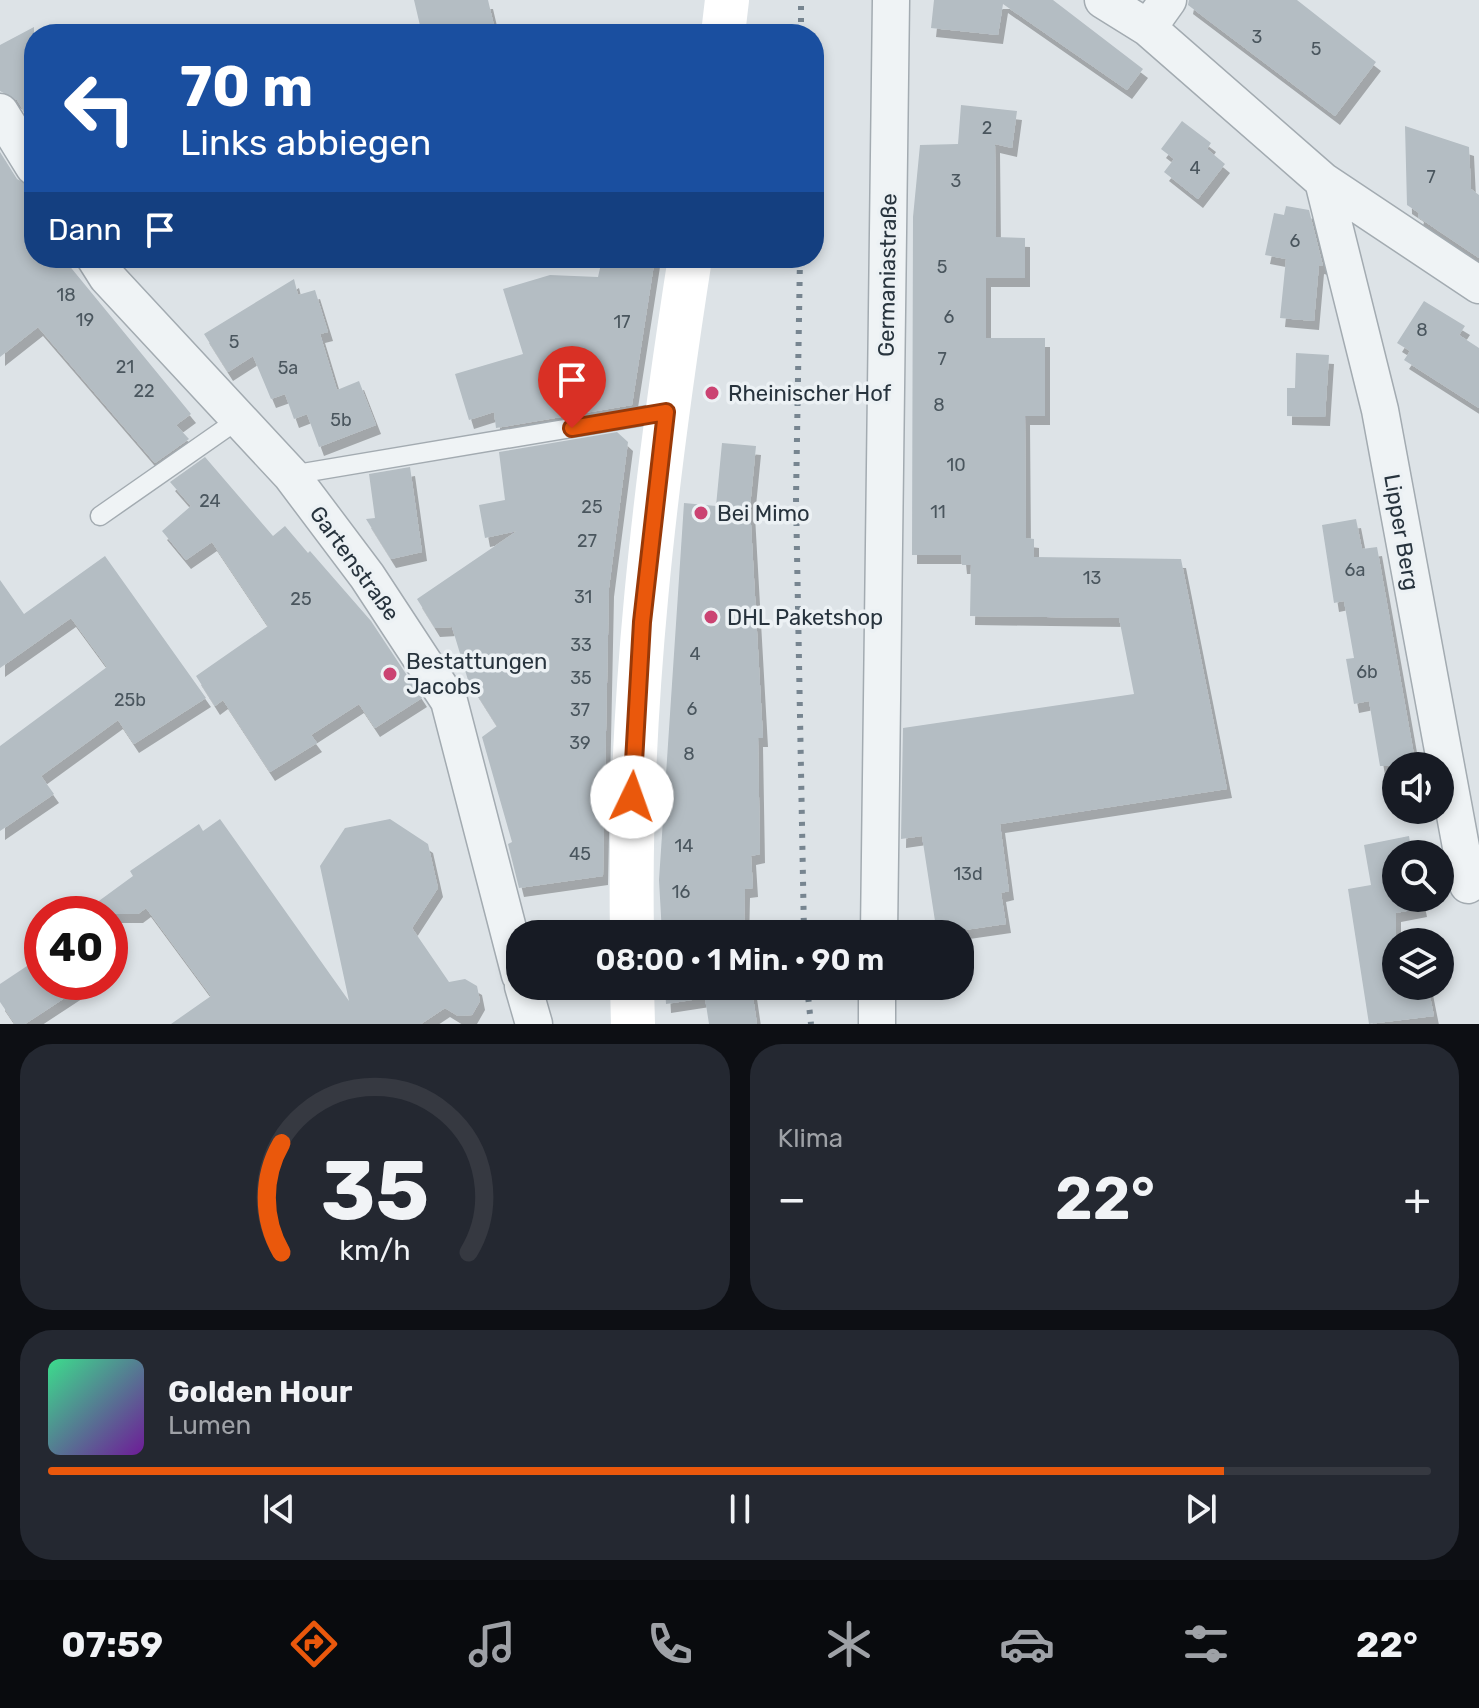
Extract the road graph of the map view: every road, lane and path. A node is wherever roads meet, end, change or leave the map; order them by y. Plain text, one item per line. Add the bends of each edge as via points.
1 (727, 0) edge
2 (891, 0) edge
3 (1103, 0) edge
4 (1158, 14) edge
5 (724, 24) edge
6 (0, 112) edge
7 (24, 151) edge
8 (1323, 181) junction
9 (101, 268) edge
10 (688, 268) edge
11 (1479, 285) edge
12 (666, 412) junction
13 (239, 419) junction
14 (291, 475) junction
15 (100, 516) dead end
16 (1468, 885) dead end
17 (632, 920) edge
18 (879, 920) edge
19 (506, 921) edge
20 (632, 1000) edge
21 (877, 1000) edge
22 (633, 1024) edge
23 (877, 1024) edge

1 - 5 street
2 - 18 street, Germaniastraße
3 - 4 street
4 - 8 street
6 - 7 street
8 - 11 street
8 - 16 street, Lipper Berg via 1380,410
9 - 13 street, Gartenstraße
10 - 12 street
12 - 14 lane
12 - 17 street via 642,622 630,826
13 - 14 street, Gartenstraße
13 - 15 lane
14 - 19 street, Gartenstraße via 367,576 449,701
20 - 22 street
21 - 23 street

